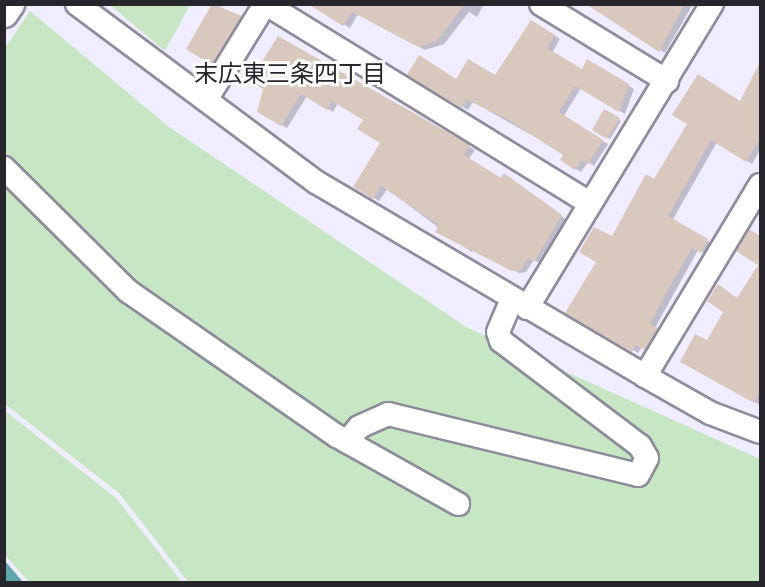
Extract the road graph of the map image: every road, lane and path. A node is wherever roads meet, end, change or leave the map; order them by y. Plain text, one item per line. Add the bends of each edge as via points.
1 (10, 4) edge
2 (77, 4) edge
3 (266, 4) edge
4 (541, 4) edge
5 (712, 4) edge
6 (4, 13) edge
7 (667, 81) junction
8 (206, 100) junction
9 (4, 168) edge
10 (760, 184) edge
11 (590, 203) junction
12 (520, 303) junction
13 (645, 376) junction
14 (760, 432) edge
15 (347, 442) junction
16 (458, 504) dead end

1 - 6 main road
2 - 8 street
3 - 8 street
3 - 11 street
4 - 7 street
5 - 7 street
7 - 11 street
8 - 12 street via 316,182
9 - 15 street via 128,291
10 - 13 street
11 - 12 street
12 - 13 street
12 - 15 street via 498,337 640,446 647,458 638,475 388,414 359,427
13 - 14 street via 711,413
15 - 16 street

